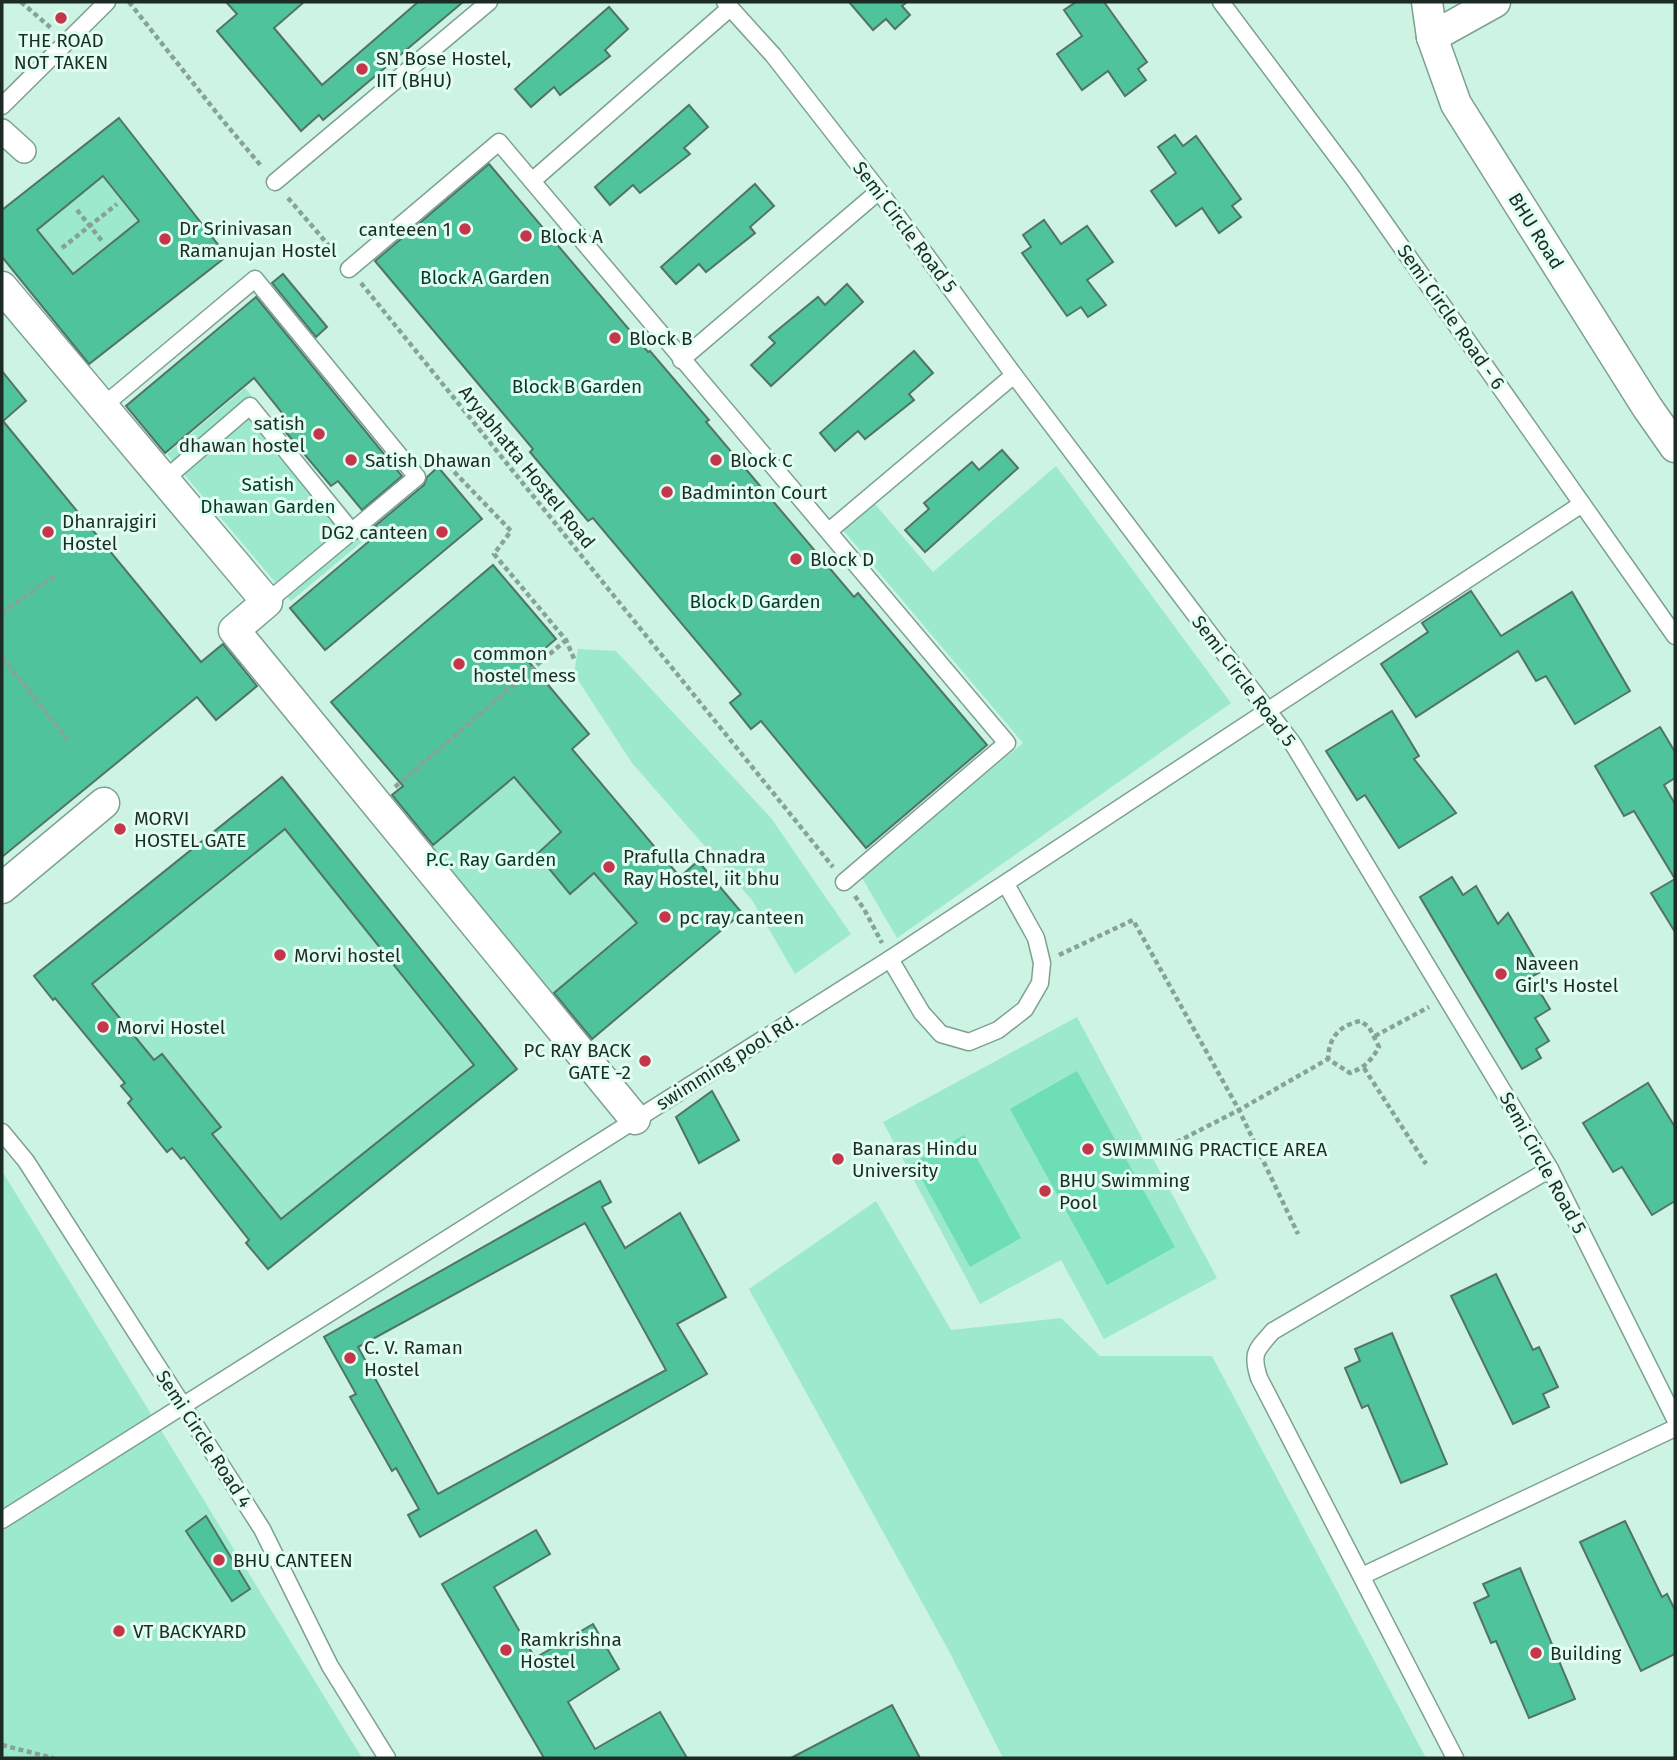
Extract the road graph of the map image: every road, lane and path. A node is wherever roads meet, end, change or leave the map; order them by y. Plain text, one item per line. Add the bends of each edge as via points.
1 (21, 2) edge
2 (107, 2) edge
3 (129, 2) edge
4 (489, 2) edge
5 (1221, 2) edge
6 (1427, 2) edge
7 (1495, 2) edge
8 (727, 5) edge
9 (1432, 37) junction
10 (67, 43) junction
11 (2, 106) edge
12 (2, 131) edge
13 (24, 151) dead end
14 (275, 181) junction
15 (532, 181) junction
16 (879, 191) junction
17 (117, 204) dead end
18 (77, 210) dead end
19 (90, 225) junction
20 (102, 241) dead end
21 (62, 248) dead end
22 (349, 269) junction
23 (2, 287) edge
24 (681, 360) junction
25 (1014, 375) junction
26 (103, 407) junction
27 (1675, 447) edge
28 (417, 477) junction
29 (164, 480) junction
30 (1582, 504) junction
31 (829, 531) junction
32 (352, 532) junction
33 (57, 574) dead end
34 (267, 602) junction
35 (2, 613) edge
36 (2, 619) edge
37 (2, 635) edge
38 (1675, 636) edge
39 (566, 640) junction
40 (2, 657) edge
41 (575, 661) dead end
42 (1267, 712) junction
43 (68, 740) dead end
44 (104, 803) dead end
45 (376, 804) junction
46 (844, 882) junction
47 (1006, 884) junction
48 (2, 888) edge
49 (890, 959) junction
50 (1042, 963) junction
51 (1446, 998) junction
52 (1374, 1036) junction
53 (1328, 1059) junction
54 (1364, 1068) junction
55 (1239, 1110) junction
56 (635, 1119) junction
57 (2, 1132) edge
58 (1169, 1146) dead end
59 (1426, 1164) dead end
60 (1550, 1169) junction
61 (1298, 1234) dead end
62 (182, 1405) junction
63 (1675, 1419) edge
64 (1675, 1428) edge
65 (2, 1520) edge
66 (1362, 1576) junction
67 (2, 1745) edge
68 (53, 1758) edge
69 (387, 1758) edge
70 (1455, 1758) edge

1 - 10 path
2 - 10 lane
3 - 14 path, Aryabhatta Hostel Road
4 - 14 lane
5 - 30 lane, Semi Circle Road - 6 via 1353,178
6 - 9 street, BHU Road
7 - 9 street
8 - 15 lane
8 - 16 lane, Semi Circle Road 5 via 773,55
9 - 27 street, BHU Road via 1456,104
10 - 11 lane
12 - 13 street
14 - 22 path, Aryabhatta Hostel Road
15 - 22 lane via 499,142
15 - 24 lane
16 - 24 lane
16 - 25 lane, Semi Circle Road 5
17 - 19 path
18 - 19 path
19 - 20 path
19 - 21 path
22 - 46 path, Aryabhatta Hostel Road
23 - 26 street
24 - 31 lane
25 - 31 lane
25 - 42 lane, Semi Circle Road 5
26 - 28 lane via 255,279
26 - 29 street
28 - 32 lane
28 - 39 path via 439,456 511,531 494,554
29 - 32 lane via 250,406
29 - 34 street
30 - 38 lane, Semi Circle Road - 6
30 - 42 lane, swimming pool Rd.
31 - 46 lane via 1007,743
32 - 34 lane
33 - 35 path
34 - 45 street via 234,630
36 - 37 path
39 - 41 path
39 - 45 path
40 - 43 path
42 - 47 lane, swimming pool Rd.
42 - 51 lane, Semi Circle Road 5 via 1293,744
44 - 48 street
45 - 56 street
46 - 49 path, Aryabhatta Hostel Road
47 - 49 lane, swimming pool Rd.
47 - 50 lane via 1036,938
49 - 50 lane via 922,1013 941,1034 970,1042 998,1030 1025,1009 1040,983
49 - 56 lane, swimming pool Rd.
50 - 55 path via 1133,920
51 - 52 path
51 - 60 lane, Semi Circle Road 5
52 - 53 path via 1360,1021 1348,1024 1331,1040
52 - 54 path via 1379,1048
53 - 54 path via 1350,1073
53 - 55 path
54 - 59 path
55 - 58 path
55 - 61 path
56 - 62 lane, swimming pool Rd.
57 - 62 lane, Semi Circle Road 4 via 26,1161
60 - 63 lane, Semi Circle Road 5
60 - 66 lane via 1273,1331 1259,1346 1254,1361 1259,1378
62 - 65 lane, swimming pool Rd.
62 - 69 lane, Semi Circle Road 4 via 262,1529 330,1666
64 - 66 lane
66 - 70 lane
67 - 68 path

